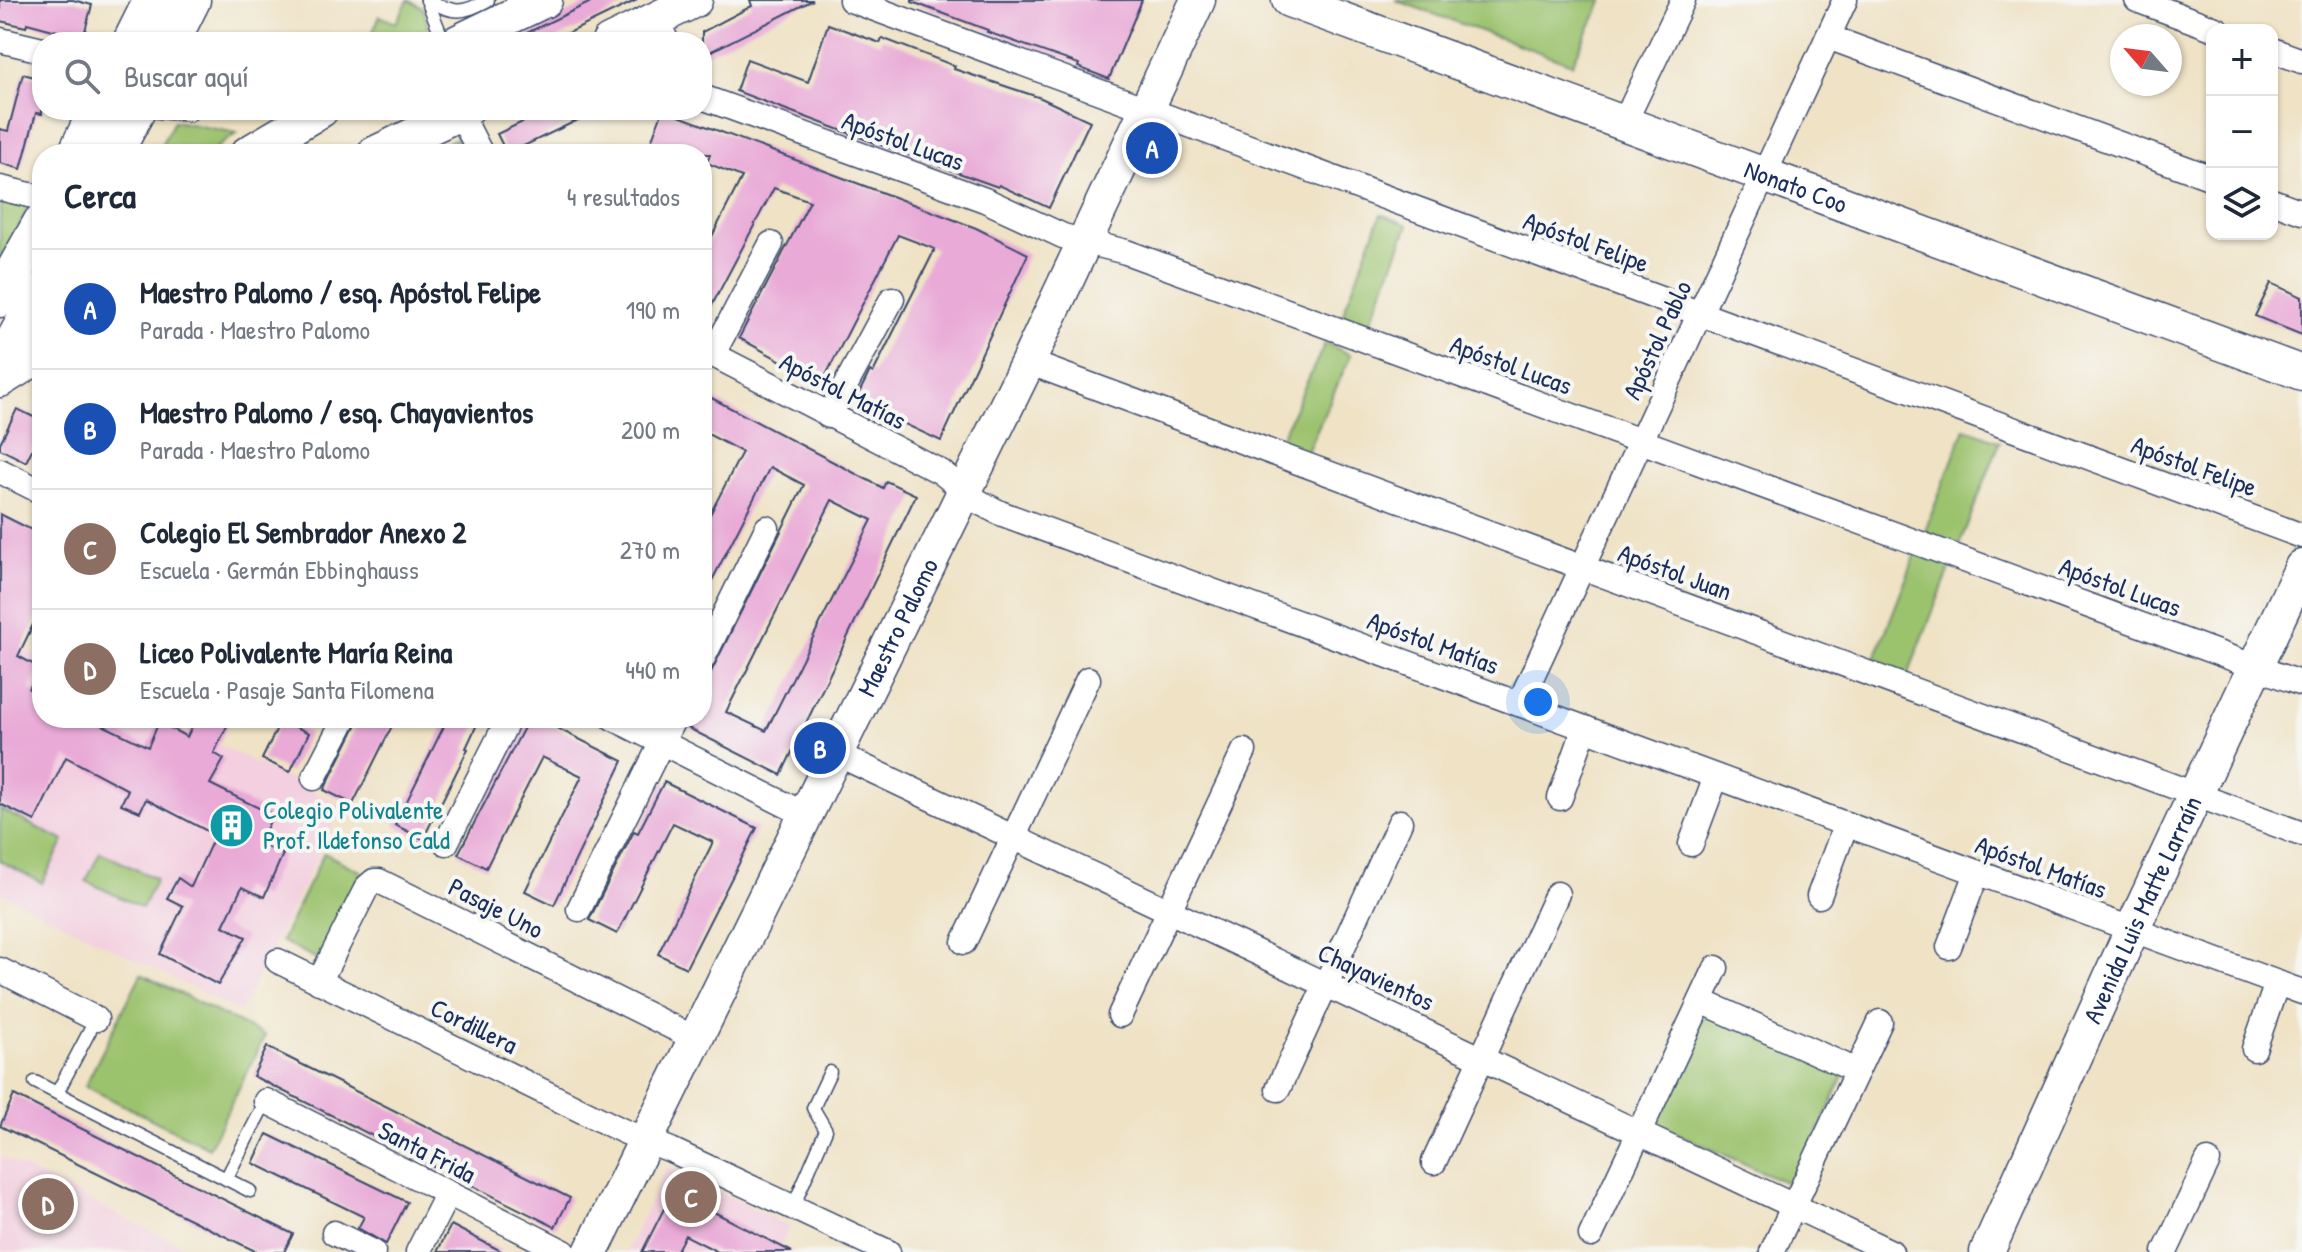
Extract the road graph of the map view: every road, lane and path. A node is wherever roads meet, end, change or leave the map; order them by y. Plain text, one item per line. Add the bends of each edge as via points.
1 (153, 0) edge
2 (191, 0) edge
3 (488, 0) edge
4 (545, 0) edge
5 (695, 0) edge
6 (851, 0) edge
7 (1198, 0) edge
8 (1289, 0) edge
9 (1683, 0) edge
10 (1845, 0) edge
11 (2137, 0) edge
12 (452, 25) edge
13 (2206, 26) edge
14 (662, 31) edge
15 (137, 32) edge
16 (175, 32) edge
17 (1828, 37) junction
18 (0, 40) edge
19 (32, 48) edge
20 (2278, 52) edge
21 (2302, 61) edge
22 (712, 101) edge
23 (1147, 110) junction
24 (93, 120) edge
25 (131, 120) edge
26 (304, 120) edge
27 (444, 120) edge
28 (467, 120) edge
29 (1624, 123) junction
30 (82, 144) edge
31 (118, 144) edge
32 (264, 144) edge
33 (395, 144) edge
34 (477, 144) edge
35 (1765, 175) junction
36 (2206, 176) edge
37 (0, 188) edge
38 (32, 196) edge
39 (2278, 203) edge
40 (2302, 212) edge
41 (1085, 241) junction
42 (771, 244) dead end
43 (30, 298) edge
44 (892, 299) dead end
45 (1700, 314) junction
46 (0, 324) edge
47 (712, 345) edge
48 (712, 354) edge
49 (32, 360) edge
50 (1028, 362) junction
51 (0, 368) edge
52 (2302, 373) edge
53 (0, 380) edge
54 (829, 416) junction
55 (1640, 442) junction
56 (0, 471) edge
57 (32, 487) edge
58 (966, 490) junction
59 (767, 528) dead end
60 (2302, 536) edge
61 (2302, 567) edge
62 (1582, 568) junction
63 (712, 640) edge
64 (2255, 667) junction
65 (1088, 679) dead end
66 (2302, 684) edge
67 (1519, 704) junction
68 (340, 728) edge
69 (504, 728) edge
70 (633, 728) edge
71 (669, 728) edge
72 (1585, 728) junction
73 (661, 742) junction
74 (1244, 751) dead end
75 (837, 754) junction
76 (1716, 777) junction
77 (314, 778) dead end
78 (2195, 794) junction
79 (1560, 798) dead end
80 (806, 815) junction
81 (1400, 822) dead end
82 (1846, 824) junction
83 (2302, 834) edge
84 (1013, 837) junction
85 (446, 843) dead end
86 (1691, 844) dead end
87 (1977, 873) junction
88 (1557, 894) dead end
89 (1819, 896) dead end
90 (579, 909) dead end
91 (1170, 911) junction
92 (2132, 930) junction
93 (964, 942) dead end
94 (1949, 947) dead end
95 (278, 961) dead end
96 (1716, 968) dead end
97 (0, 970) edge
98 (319, 982) junction
99 (2277, 983) junction
100 (1326, 985) junction
101 (2302, 992) edge
102 (1701, 1001) junction
103 (1120, 1015) dead end
104 (96, 1019) joint
105 (1880, 1022) dead end
106 (696, 1039) junction
107 (2254, 1049) dead end
108 (1481, 1058) junction
109 (1857, 1071) junction
110 (830, 1072) dead end
111 (35, 1082) dead end
112 (1278, 1089) dead end
113 (57, 1093) junction
114 (266, 1101) joint
115 (1639, 1133) junction
116 (647, 1140) junction
117 (2208, 1161) dead end
118 (1434, 1162) dead end
119 (226, 1179) junction
120 (250, 1191) dead end
121 (448, 1193) junction
122 (1793, 1206) junction
123 (793, 1207) junction
124 (334, 1233) dead end
125 (1591, 1235) dead end
126 (373, 1252) edge
127 (418, 1252) edge
128 (564, 1252) edge
129 (591, 1252) edge
130 (888, 1252) edge
131 (1772, 1252) edge
132 (1891, 1252) edge
133 (1987, 1252) edge
134 (2165, 1252) edge

1 - 15 main road
2 - 16 main road
3 - 12 lane
4 - 12 street
5 - 14 street
6 - 23 street, Apóstol Felipe
7 - 23 street, Maestro Palomo
8 - 29 street, Nonato Coo
9 - 29 street
10 - 17 street, Apóstol Pablo
11 - 13 street
17 - 35 street, Apóstol Pablo
17 - 36 street
18 - 19 street
20 - 21 street
22 - 41 street, Apóstol Lucas
23 - 41 street, Maestro Palomo
23 - 45 street, Apóstol Felipe
24 - 30 main road
25 - 31 main road
26 - 32 street
27 - 33 street
28 - 34 street
29 - 35 street, Nonato Coo
35 - 45 street, Apóstol Pablo
35 - 52 street, Nonato Coo
37 - 38 street
39 - 40 street
41 - 50 street, Maestro Palomo
41 - 55 street, Apóstol Lucas
42 - 47 street
43 - 46 street
43 - 51 main road
44 - 54 street
45 - 55 street, Apóstol Pablo
45 - 60 street, Apóstol Felipe
48 - 54 street, Apóstol Matías
49 - 53 street
50 - 58 street, Maestro Palomo
50 - 62 street, Apóstol Juan
54 - 58 street, Apóstol Matías
55 - 62 street, Apóstol Pablo
55 - 64 street, Apóstol Lucas
56 - 57 street
58 - 67 street, Apóstol Matías via 1000,513
58 - 75 street, Maestro Palomo
59 - 63 street
61 - 64 street, Avenida Luis Matte Larraín
62 - 67 street, Apóstol Pablo
62 - 78 street, Apóstol Juan
64 - 66 street, Apóstol Lucas
64 - 78 street, Avenida Luis Matte Larraín
65 - 84 street
67 - 72 street, Apóstol Matías
68 - 77 street
69 - 85 street
70 - 73 street
71 - 73 street
72 - 76 street, Apóstol Matías
72 - 79 street
73 - 80 street
73 - 90 street
74 - 91 street
75 - 80 street, Maestro Palomo
75 - 84 street, Chayavientos
76 - 82 street, Apóstol Matías
76 - 86 street
78 - 83 street, Apóstol Juan
78 - 92 street, Avenida Luis Matte Larraín
80 - 106 street, Maestro Palomo
81 - 100 street
82 - 87 street, Apóstol Matías
82 - 89 street
84 - 91 street, Chayavientos
84 - 93 street
87 - 92 street, Apóstol Matías
87 - 94 street
88 - 108 street
91 - 100 street, Chayavientos
91 - 103 street
92 - 99 street, Apóstol Matías
92 - 133 street, Avenida Luis Matte Larraín
95 - 98 street, Cordillera
96 - 102 street
97 - 104 street
98 - 106 street, Pasaje Uno via 367,887 379,881
98 - 116 street, Cordillera
99 - 101 street, Apóstol Matías
99 - 107 street
100 - 108 street, Chayavientos
100 - 112 street
102 - 109 street
102 - 115 street
104 - 113 lane
105 - 109 street
106 - 116 street, Maestro Palomo
108 - 115 street, Chayavientos
108 - 118 street
109 - 122 street
110 - 123 lane via 813,1108 826,1130
111 - 113 lane
113 - 119 lane
114 - 119 lane
114 - 121 street, Santa Frida
115 - 122 street, Chayavientos
115 - 125 street
116 - 123 street, Cordillera
116 - 129 street, Maestro Palomo
117 - 134 street
119 - 120 lane
121 - 127 street
121 - 128 street, Santa Frida
122 - 131 street
122 - 132 street, Chayavientos
123 - 130 street, Cordillera
124 - 126 street

